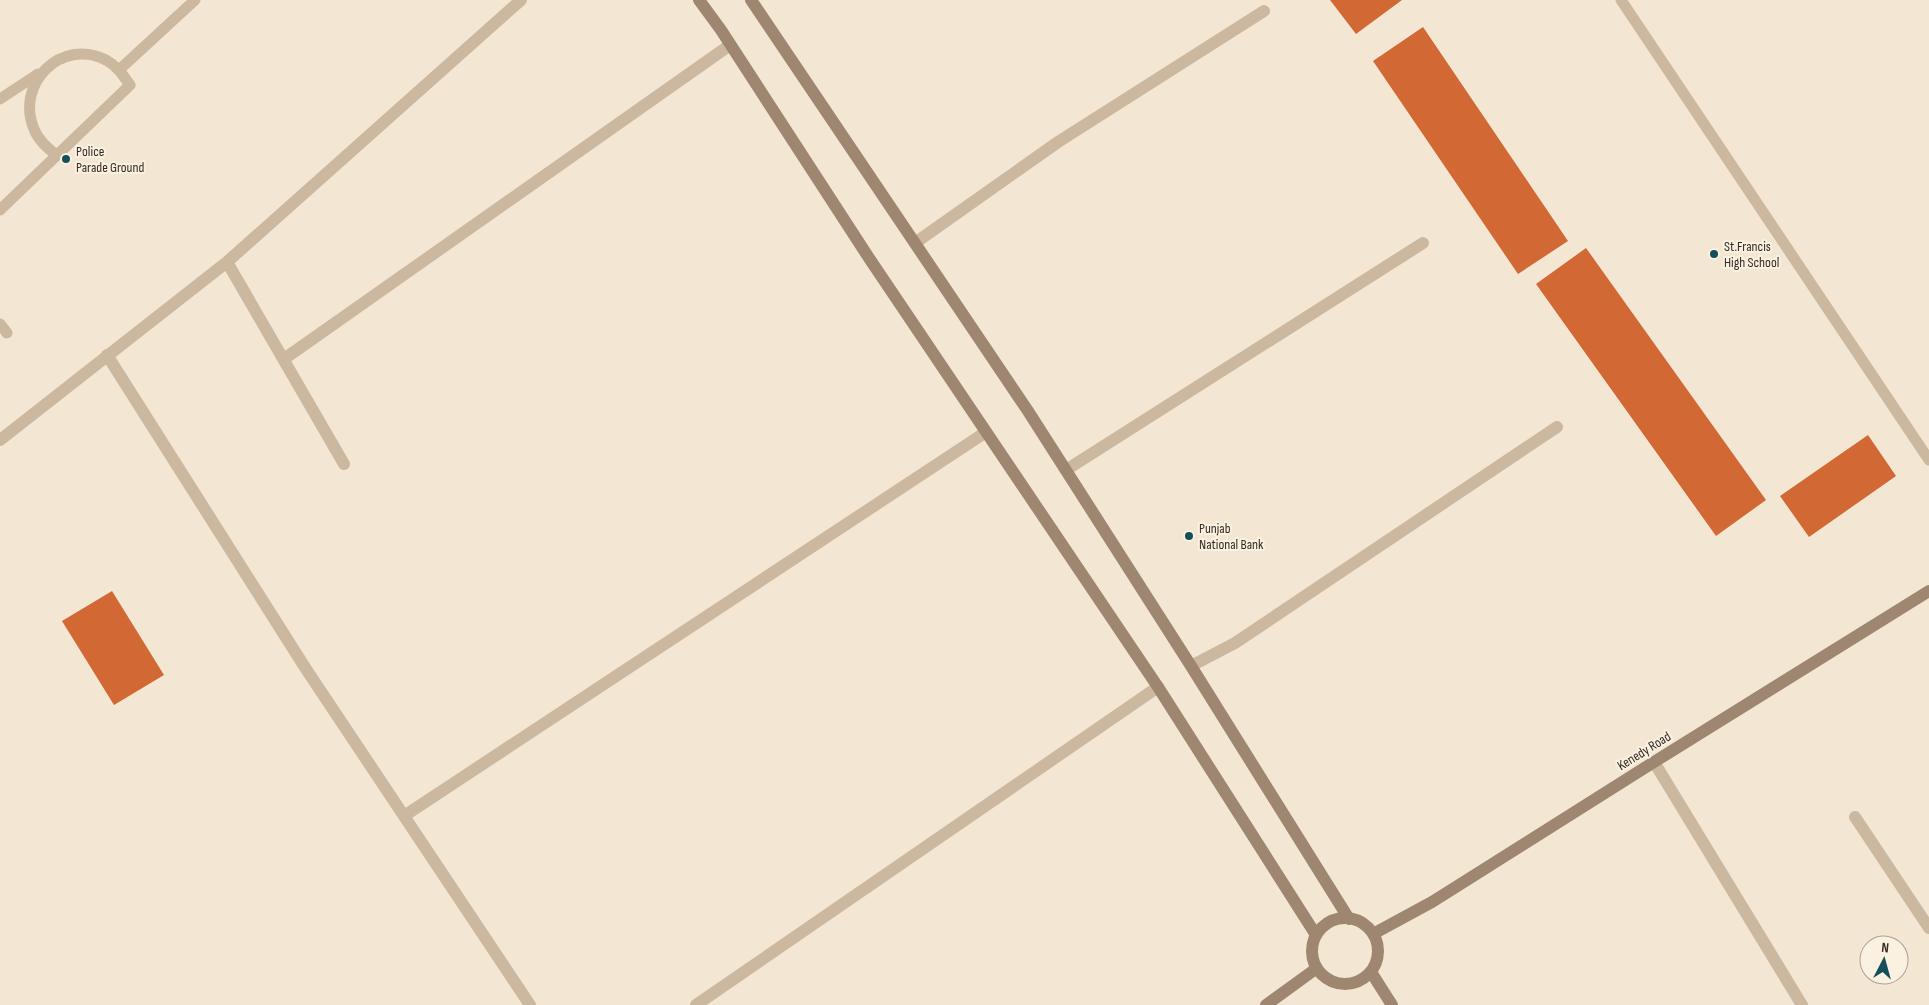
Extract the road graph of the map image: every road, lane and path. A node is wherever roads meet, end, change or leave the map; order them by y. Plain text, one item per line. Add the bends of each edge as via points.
1 (195, 0) edge
2 (521, 0) edge
3 (699, 0) edge
4 (751, 0) edge
5 (1621, 0) edge
6 (1264, 11) dead end
7 (730, 45) junction
8 (44, 70) junction
9 (119, 70) junction
10 (0, 99) edge
11 (56, 155) junction
12 (0, 210) edge
13 (915, 242) junction
14 (1422, 243) dead end
15 (227, 262) junction
16 (107, 355) junction
17 (284, 360) junction
18 (1557, 427) dead end
19 (986, 432) junction
20 (0, 440) edge
21 (1929, 460) edge
22 (344, 464) dead end
23 (1066, 470) junction
24 (1929, 591) edge
25 (1191, 666) junction
26 (1158, 687) junction
27 (1654, 762) junction
28 (404, 816) junction
29 (1855, 818) dead end
30 (1349, 919) junction
31 (1929, 928) edge
32 (1373, 934) junction
33 (1316, 935) junction
34 (1317, 968) junction
35 (1371, 972) junction
36 (530, 1005) edge
37 (696, 1005) edge
38 (1266, 1005) edge
39 (1392, 1005) edge
40 (1802, 1005) edge

1 - 9 lane
2 - 15 street
3 - 7 main road
4 - 13 main road
5 - 21 lane
6 - 13 street via 1058,142
7 - 17 street
7 - 19 main road
8 - 9 lane via 73,55 90,55 106,60
8 - 10 lane
8 - 11 lane via 34,83 29,99 29,116 34,131
9 - 11 lane via 130,85
11 - 12 lane
13 - 23 main road
14 - 23 street
15 - 16 street
15 - 17 street
16 - 20 street
16 - 28 street via 306,669
17 - 22 street
18 - 25 street via 1235,643
19 - 26 main road
19 - 28 street
23 - 25 main road
24 - 27 main road, Kenedy Road
25 - 30 main road
26 - 33 main road
26 - 37 street
27 - 32 main road, Kenedy Road via 1432,902
27 - 40 street
28 - 36 street
29 - 31 street
30 - 32 main road via 1365,926
30 - 33 main road via 1326,924
32 - 35 main road via 1378,954
33 - 34 main road via 1312,949
34 - 35 main road via 1328,979 1343,984 1358,982
34 - 38 main road
35 - 39 main road

